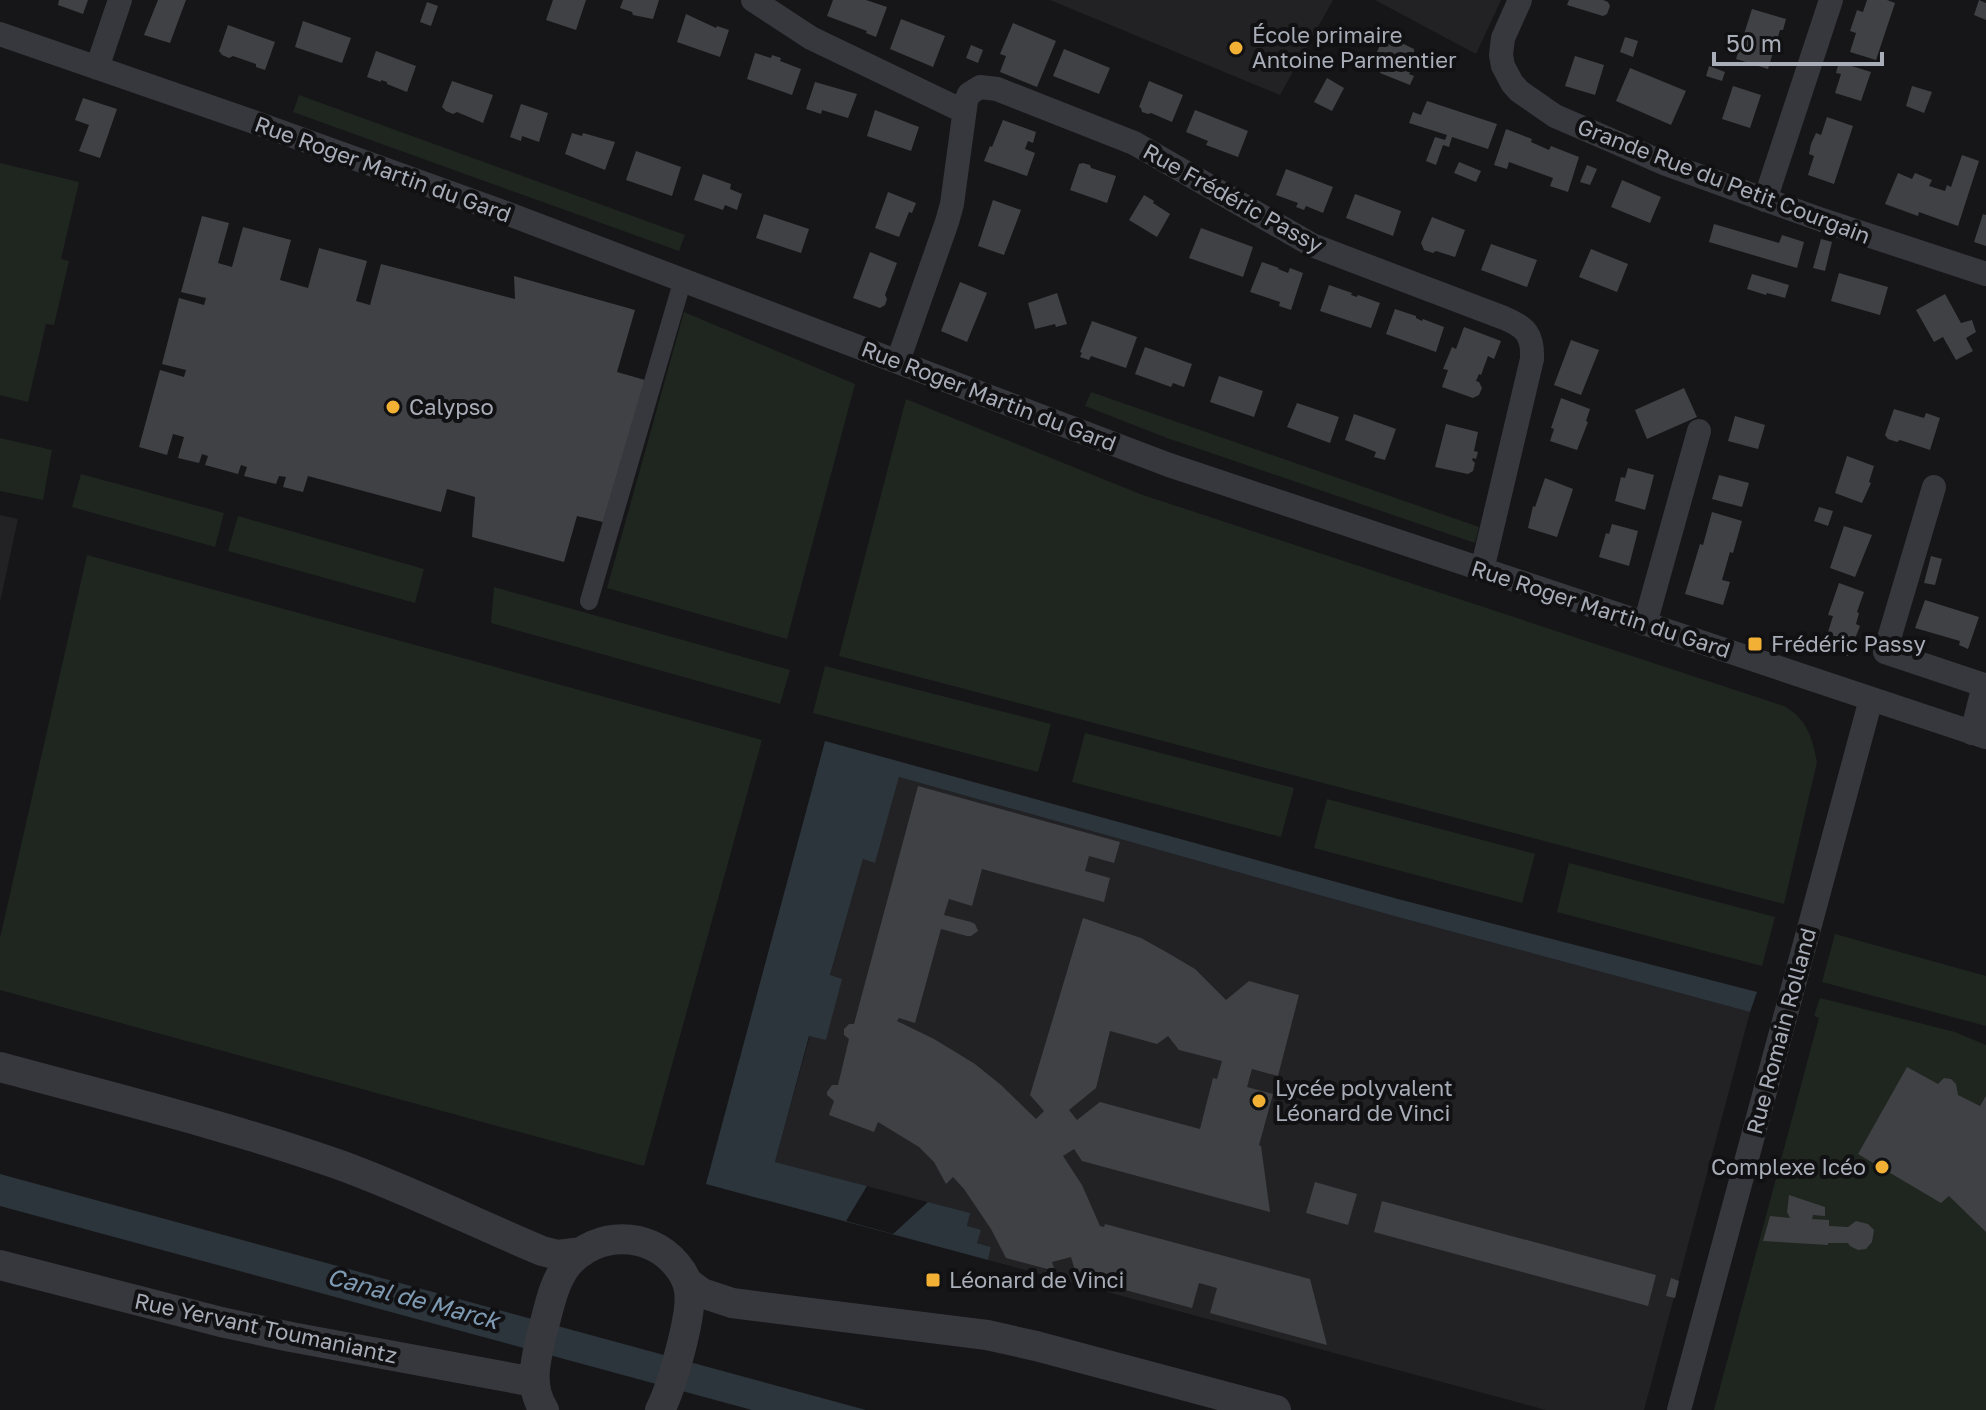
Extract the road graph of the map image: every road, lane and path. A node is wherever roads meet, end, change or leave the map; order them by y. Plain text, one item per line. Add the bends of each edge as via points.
1 (120, 0) edge
2 (753, 0) edge
3 (1520, 0) edge
4 (1831, 0) edge
5 (0, 34) edge
6 (97, 68) junction
7 (963, 111) junction
8 (1765, 200) junction
9 (1986, 274) edge
10 (683, 279) junction
11 (898, 361) junction
12 (1699, 431) dead end
13 (1934, 487) dead end
14 (1482, 570) junction
15 (589, 601) dead end
16 (1645, 624) junction
17 (1985, 685) edge
18 (1871, 699) junction
19 (1979, 735) edge
20 (0, 1067) edge
21 (582, 1252) junction
22 (0, 1265) edge
23 (687, 1282) junction
24 (538, 1384) edge
25 (664, 1402) edge
26 (1276, 1410) edge
27 (1679, 1410) edge

1 - 6 street
2 - 7 street via 811,38
3 - 8 street, Grande Rue du Petit Courgain via 1501,55 1519,91 1566,122
4 - 8 street
5 - 6 street, Rue Roger Martin du Gard
6 - 10 street, Rue Roger Martin du Gard
7 - 11 street via 952,204
7 - 14 street, Rue Frédéric Passy via 969,94 980,87 1026,100 1134,143 1312,245 1525,329 1532,359
8 - 9 street, Grande Rue du Petit Courgain
10 - 11 street, Rue Roger Martin du Gard
10 - 15 street
11 - 14 street, Rue Roger Martin du Gard via 1150,458
12 - 16 street
13 - 17 street via 1885,652
14 - 16 street, Rue Roger Martin du Gard
16 - 18 street, Rue Roger Martin du Gard
17 - 19 street
18 - 19 street, Rue Roger Martin du Gard
18 - 27 street, Rue Romain Rolland
20 - 21 street via 307,1154 542,1251
21 - 23 street via 611,1240 644,1242 672,1260
21 - 24 street via 561,1275 550,1306
22 - 24 street, Rue Yervant Toumaniantz via 277,1334
23 - 25 street via 690,1303
23 - 26 street via 732,1303 1003,1339

